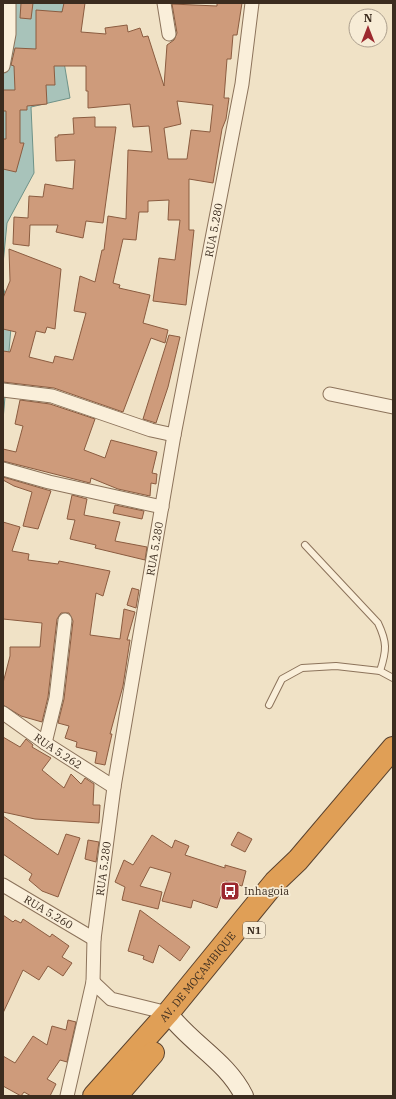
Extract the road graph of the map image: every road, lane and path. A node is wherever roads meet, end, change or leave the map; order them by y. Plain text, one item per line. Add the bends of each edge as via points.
1 (9, 3) edge
2 (164, 3) edge
3 (252, 3) edge
4 (169, 34) dead end
5 (3, 66) edge
6 (3, 390) edge
7 (330, 394) dead end
8 (393, 407) edge
9 (174, 435) junction
10 (3, 469) edge
11 (162, 507) junction
12 (305, 545) dead end
13 (65, 620) dead end
14 (380, 670) junction
15 (393, 678) edge
16 (269, 705) dead end
17 (3, 713) edge
18 (45, 743) junction
19 (393, 748) edge
20 (393, 764) edge
21 (114, 787) junction
22 (3, 885) edge
23 (94, 939) junction
24 (93, 982) junction
25 (172, 1019) junction
26 (67, 1096) edge
27 (94, 1096) edge
28 (116, 1096) edge
29 (244, 1096) edge

1 - 5 street via 9,34
2 - 4 street
3 - 9 street, RUA 5.280 via 242,84
6 - 9 street via 52,396
7 - 8 street
9 - 11 street, RUA 5.280
10 - 11 street
11 - 21 street, RUA 5.280
12 - 14 lane via 378,623 385,638 386,649
13 - 18 street via 56,698
14 - 15 lane
14 - 16 lane via 336,666 302,668 282,679
17 - 18 street, RUA 5.262
18 - 21 street, RUA 5.262
19 - 25 highway, AV. DE MOÇAMBIQUE / N1 via 298,860 275,882
20 - 25 highway, AV. DE MOÇAMBIQUE / N1
21 - 23 street, RUA 5.280
22 - 23 street, RUA 5.260
23 - 24 street, RUA 5.280
24 - 25 street via 111,999
24 - 26 street, RUA 5.280
25 - 27 highway, AV. DE MOÇAMBIQUE / N1
25 - 28 highway, AV. DE MOÇAMBIQUE / N1
25 - 29 street via 224,1067 239,1085

